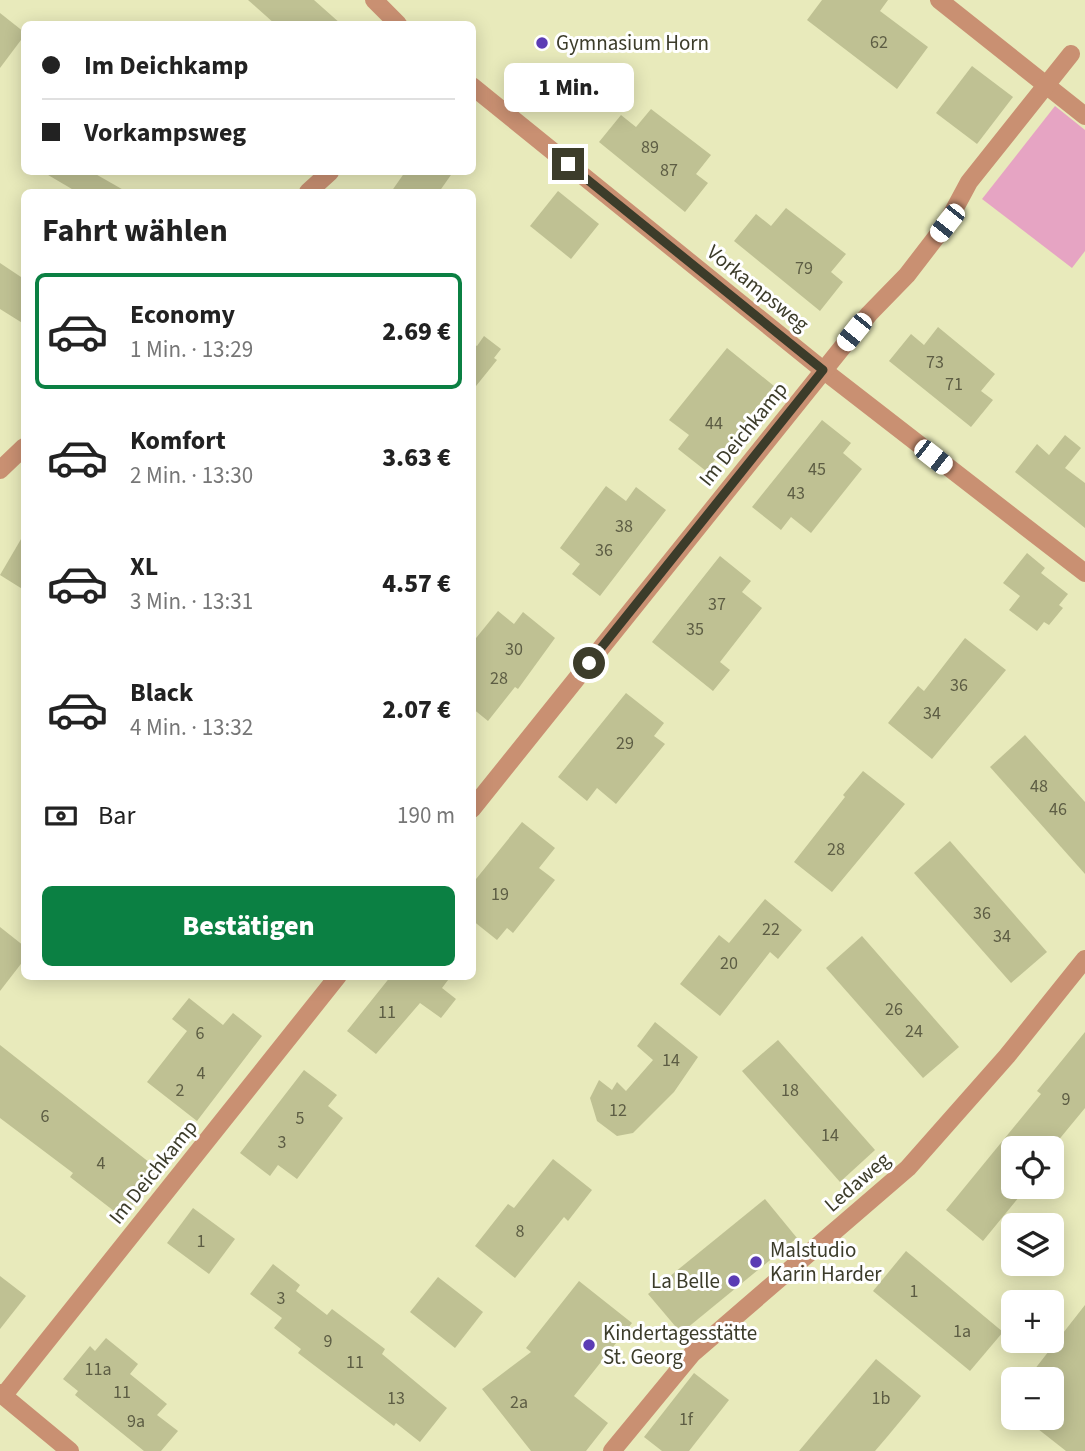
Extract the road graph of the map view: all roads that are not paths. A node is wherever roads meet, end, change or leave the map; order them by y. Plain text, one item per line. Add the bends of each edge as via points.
1 (374, 0) edge
2 (939, 0) edge
3 (395, 21) edge
4 (1071, 54) dead end
5 (1046, 85) junction
6 (476, 89) edge
7 (1085, 116) edge
8 (327, 175) edge
9 (311, 189) edge
10 (823, 370) junction
11 (21, 450) edge
12 (0, 470) edge
13 (1085, 573) edge
14 (476, 804) edge
15 (1085, 959) edge
16 (335, 980) edge
17 (2, 1394) edge
18 (70, 1451) edge
19 (612, 1451) edge

1 - 3 street
2 - 5 street
4 - 5 street, Im Deichkamp
5 - 7 street
5 - 10 street, Im Deichkamp via 969,182 939,234
6 - 10 street, Vorkampsweg
8 - 9 street
10 - 13 street, Vorkampsweg
10 - 14 street, Im Deichkamp
11 - 12 street
15 - 19 street, Ledaweg via 908,1168 692,1354
16 - 17 street, Im Deichkamp
17 - 18 street

